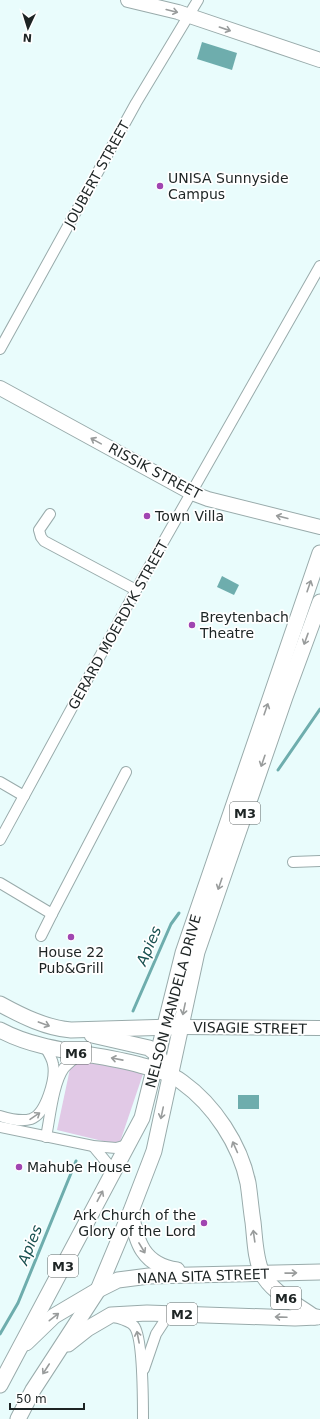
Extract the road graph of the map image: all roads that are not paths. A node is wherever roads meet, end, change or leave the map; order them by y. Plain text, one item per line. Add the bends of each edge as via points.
1 (128, 0) edge
2 (198, 0) edge
3 (188, 16) junction
4 (320, 60) edge
5 (320, 266) edge
6 (0, 349) edge
7 (0, 388) edge
8 (192, 493) junction
9 (50, 514) dead end
10 (320, 527) edge
11 (320, 553) edge
12 (136, 590) junction
13 (320, 602) edge
14 (126, 772) dead end
15 (0, 782) edge
16 (24, 796) junction
17 (0, 840) edge
18 (320, 861) edge
19 (293, 862) dead end
20 (0, 883) edge
21 (52, 914) junction
22 (40, 936) dead end
23 (0, 1004) edge
24 (165, 1027) junction
25 (180, 1027) junction
26 (320, 1028) edge
27 (0, 1030) edge
28 (71, 1030) junction
29 (45, 1047) junction
30 (81, 1054) junction
31 (156, 1062) junction
32 (170, 1075) junction
33 (0, 1116) edge
34 (0, 1127) edge
35 (46, 1137) junction
36 (127, 1145) junction
37 (93, 1146) junction
38 (111, 1176) junction
39 (131, 1211) junction
40 (320, 1272) edge
41 (224, 1274) junction
42 (262, 1274) junction
43 (98, 1290) junction
44 (169, 1314) junction
45 (111, 1315) junction
46 (317, 1317) edge
47 (16, 1354) junction
48 (56, 1354) junction
49 (142, 1374) junction
50 (0, 1385) edge
51 (18, 1419) edge
52 (143, 1419) edge

1 -> 3 main road
2 - 3 street, JOUBERT STREET
3 -> 4 main road
3 - 6 street, JOUBERT STREET via 132,110
5 - 8 street, GERARD MOERDYK STREET
8 -> 7 main road, RISSIK STREET
10 -> 8 main road, RISSIK STREET
8 - 12 street, GERARD MOERDYK STREET
9 - 12 street via 39,530 44,541
24 -> 11 main road, NELSON MANDELA DRIVE / M3 via 188,939
12 - 16 street, GERARD MOERDYK STREET
13 -> 25 main road, NELSON MANDELA DRIVE / M3 via 197,952
14 - 21 street
15 - 16 street
16 - 17 street, GERARD MOERDYK STREET
18 - 19 street
20 - 21 street
21 - 22 street
23 -> 28 main road, M6 via 47,1025
24 - 25 main road, M6
24 - 28 main road, M6
24 - 31 main road, NELSON MANDELA DRIVE / M3
25 - 26 main road, VISAGIE STREET
25 - 32 main road, NELSON MANDELA DRIVE / M3
27 - 29 main road, M6
28 - 31 main road via 144,1046 153,1050
29 - 30 main road, M6
33 -> 29 street via 26,1120 33,1118 43,1108 54,1068
31 -> 30 main road, M6
30 - 35 street via 60,1074
31 - 32 main road, M6
31 - 36 main road, NELSON MANDELA DRIVE / M3 via 142,1118
32 -> 39 main road, NELSON MANDELA DRIVE / M3 via 154,1151
42 -> 32 main road, M6 via 248,1183 231,1138 205,1102
34 - 35 street
35 - 37 street
36 - 37 street via 116,1148
36 - 38 main road, NELSON MANDELA DRIVE / M3
37 - 38 street via 108,1164
47 -> 38 main road, NELSON MANDELA DRIVE / M3
39 -> 41 main road via 140,1247 159,1265 176,1270
39 - 43 main road, NELSON MANDELA DRIVE / M3
42 -> 40 main road, NANA SITA STREET
41 - 42 main road, NANA SITA STREET
41 - 43 main road, NANA SITA STREET via 149,1276 118,1280
42 - 46 main road, M6 via 278,1292
47 -> 43 main road, NANA SITA STREET via 54,1316
43 - 48 main road, NELSON MANDELA DRIVE / M3
44 - 45 main road, M2
46 -> 44 main road, M2
44 - 49 street via 156,1334
45 - 48 main road, M2 via 87,1329
49 -> 45 street via 138,1332 134,1325
47 - 50 main road, NELSON MANDELA DRIVE / M3
48 -> 51 main road, NELSON MANDELA DRIVE / M3
49 - 52 street

